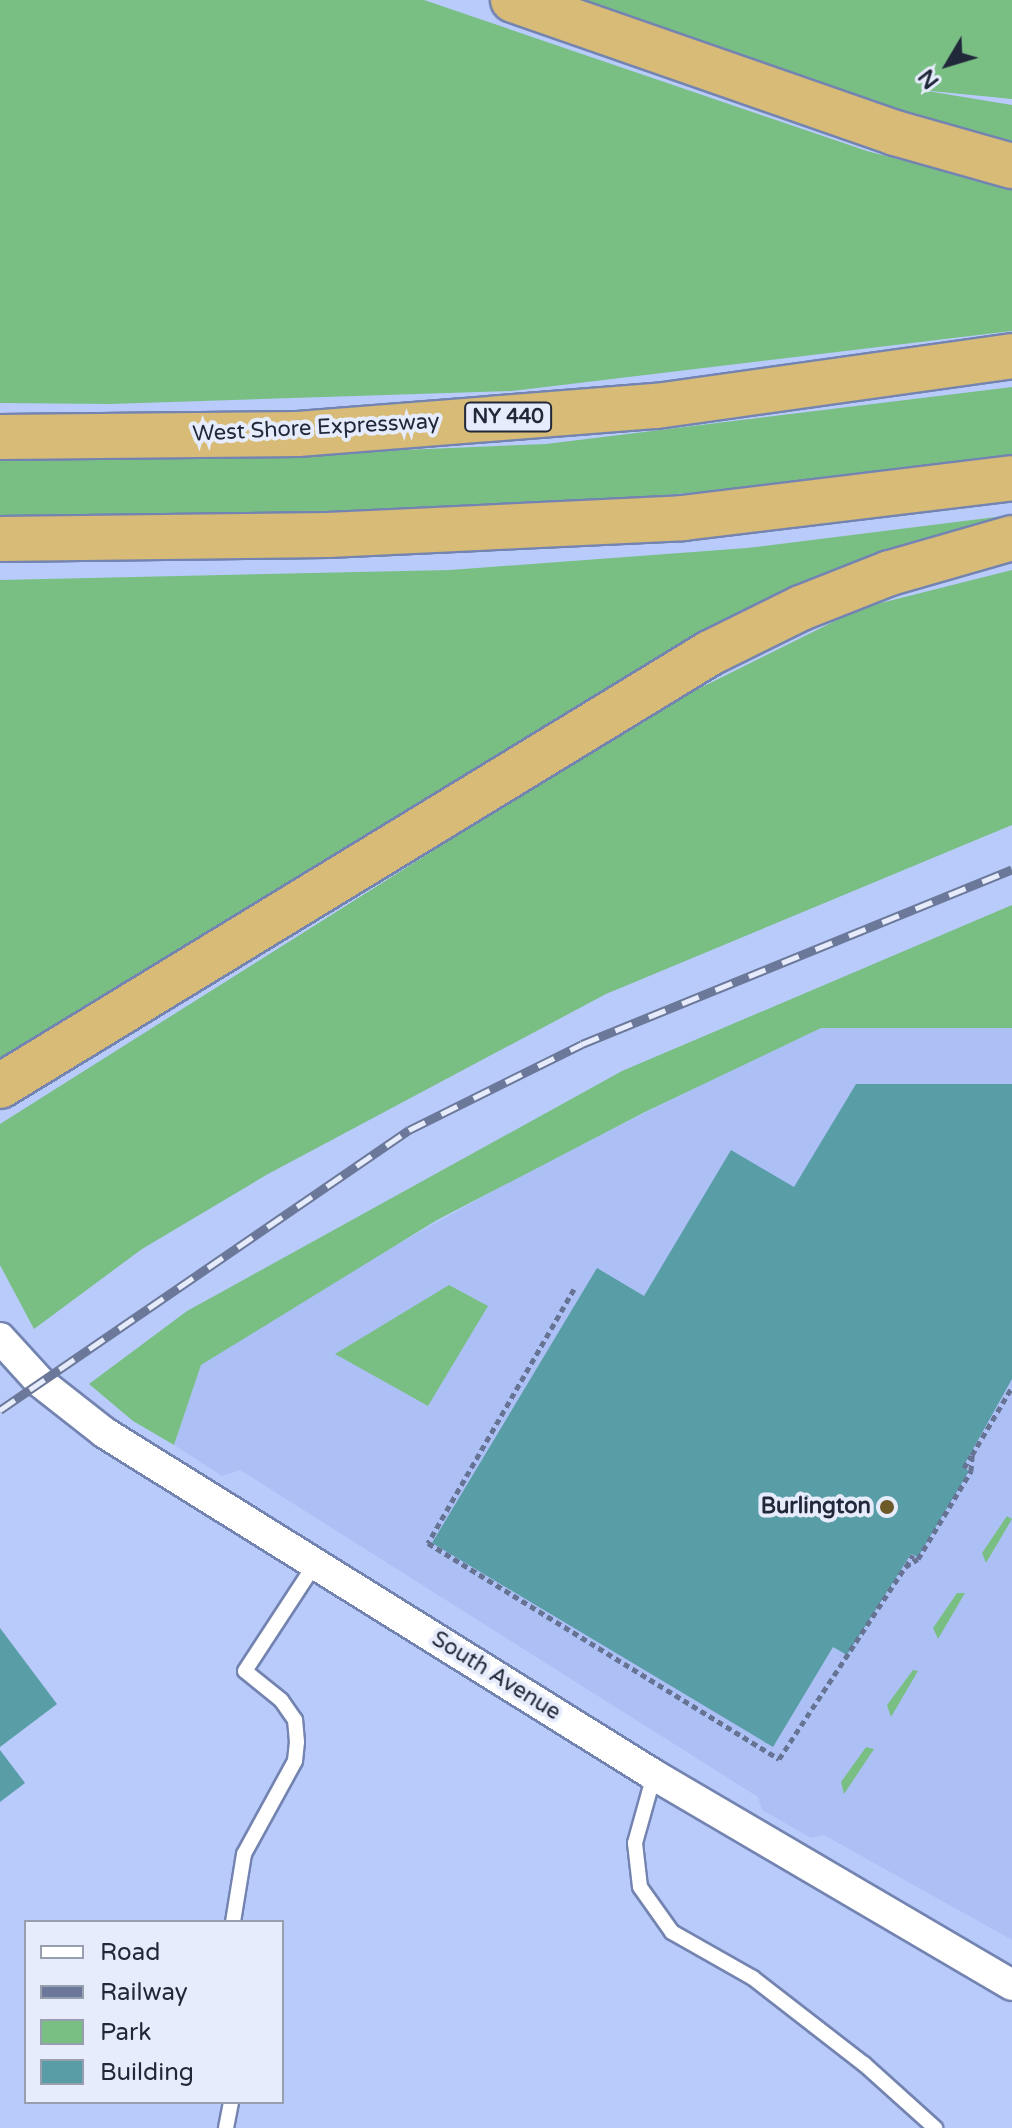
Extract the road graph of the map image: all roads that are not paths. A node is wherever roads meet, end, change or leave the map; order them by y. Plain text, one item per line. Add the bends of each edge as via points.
1 (513, 0) edge
2 (1012, 166) edge
3 (1012, 356) edge
4 (0, 437) edge
5 (1012, 478) edge
6 (1012, 538) edge
7 (0, 539) edge
8 (0, 1086) edge
9 (0, 1338) edge
10 (315, 1564) junction
11 (654, 1775) junction
12 (233, 1920) edge
13 (1012, 1985) edge
14 (231, 2104) edge
15 (226, 2128) edge
16 (935, 2128) edge

1 - 2 highway via 895,133
3 - 4 highway, West Shore Expressway / NY 440 via 657,406 298,434
5 - 7 highway via 683,518 328,535
6 - 8 highway via 890,573 801,608 710,653
9 - 10 street, South Avenue via 40,1382 105,1433
10 - 11 street, South Avenue
10 - 12 lane via 245,1671 281,1700 295,1720 297,1742 295,1761 244,1854
11 - 13 street, South Avenue
11 - 16 lane via 635,1843 640,1887 672,1932 753,1978 864,2064
14 - 15 lane

